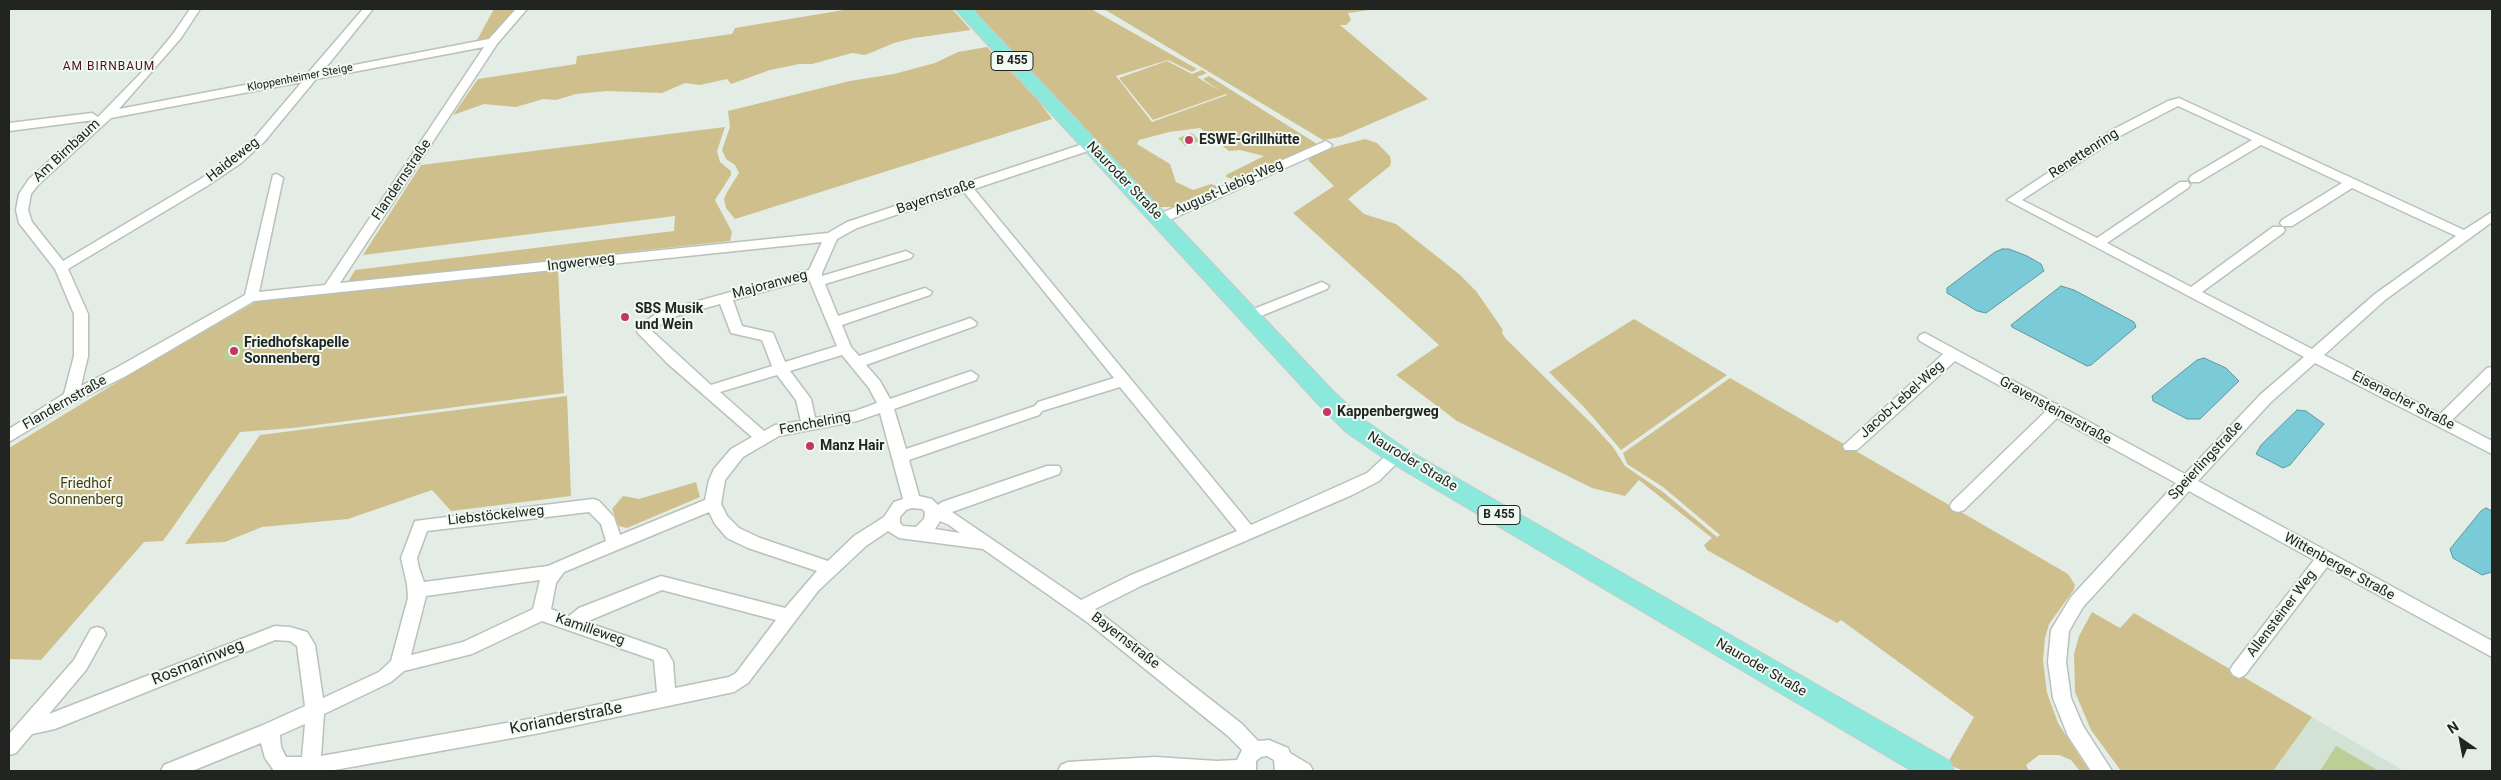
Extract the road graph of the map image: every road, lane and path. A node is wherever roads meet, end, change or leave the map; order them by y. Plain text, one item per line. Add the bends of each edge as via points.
1 (195, 9) edge
2 (368, 9) edge
3 (522, 9) edge
4 (963, 9) edge
5 (493, 42) junction
6 (315, 74) junction
7 (107, 115) junction
8 (92, 117) dead end
9 (9, 127) edge
10 (2261, 140) junction
11 (1326, 145) dead end
12 (1090, 146) junction
13 (276, 178) dead end
14 (2352, 182) junction
15 (966, 187) junction
16 (2492, 216) edge
17 (1160, 218) junction
18 (2464, 235) junction
19 (831, 237) junction
20 (2099, 244) junction
21 (906, 255) dead end
22 (61, 268) junction
23 (816, 278) junction
24 (1322, 286) dead end
25 (330, 288) junction
26 (925, 292) dead end
27 (2193, 292) junction
28 (251, 297) junction
29 (725, 297) junction
30 (1251, 315) junction
31 (835, 322) junction
32 (970, 323) dead end
33 (1925, 338) dead end
34 (845, 349) junction
35 (1953, 354) junction
36 (2314, 355) junction
37 (856, 363) junction
38 (780, 370) junction
39 (2492, 372) edge
40 (972, 376) dead end
41 (1124, 380) junction
42 (710, 390) junction
43 (71, 397) junction
44 (886, 406) junction
45 (2055, 411) junction
46 (2442, 421) junction
47 (809, 424) junction
48 (9, 436) edge
49 (761, 437) junction
50 (1851, 446) dead end
51 (2492, 448) edge
52 (1397, 455) junction
53 (901, 456) junction
54 (1053, 470) dead end
55 (2186, 482) junction
56 (912, 502) junction
57 (713, 504) junction
58 (1958, 506) dead end
59 (937, 512) junction
60 (891, 521) junction
61 (917, 533) junction
62 (1248, 533) junction
63 (986, 543) junction
64 (615, 544) junction
65 (2324, 559) junction
66 (831, 569) junction
67 (552, 572) junction
68 (417, 590) junction
69 (1081, 608) junction
70 (541, 613) junction
71 (787, 616) junction
72 (572, 623) junction
73 (97, 634) dead end
74 (2492, 650) edge
75 (399, 665) junction
76 (2239, 670) dead end
77 (668, 700) junction
78 (315, 709) junction
79 (28, 726) junction
80 (270, 731) junction
81 (9, 747) edge
82 (1256, 750) junction
83 (1284, 765) edge
84 (311, 766) junction
85 (1246, 770) edge
86 (171, 771) edge
87 (1068, 771) edge
88 (1303, 771) edge
89 (1939, 771) edge
90 (2102, 771) edge

1 - 7 street, Am Birnbaum via 178,36
2 - 6 street, Haideweg
3 - 5 street, Flandernstraße
4 - 12 main road, Nauroder Straße / B 455
5 - 6 street, Kloppenheimer Steige
5 - 25 street, Flandernstraße
6 - 7 street, Kloppenheimer Steige
6 - 22 street, Haideweg via 260,139 236,160
7 - 22 street, Am Birnbaum via 33,182 25,194 22,210 26,223
8 - 9 street
10 - 14 street, Renettenring
10 - 20 street via 2190,182
10 - 20 street, Renettenring via 2175,102 2116,133 2013,200
11 - 17 street, August-Liebig-Weg
12 - 15 street, Bayernstraße
12 - 17 main road, Nauroder Straße / B 455
13 - 28 street
14 - 18 street, Renettenring
14 - 27 street via 2282,227
15 - 19 street, Bayernstraße via 852,225
15 - 41 street
16 - 18 street, Speierlingstraße
17 - 30 main road, Nauroder Straße / B 455
18 - 36 street, Speierlingstraße via 2380,297
19 - 23 street
19 - 25 street, Ingwerweg
20 - 27 street, Renettenring
21 - 23 street
22 - 43 street, Am Birnbaum via 81,314 80,356
23 - 29 street, Majoranweg
23 - 31 street
24 - 30 street
25 - 28 street, Flandernstraße
26 - 31 street
27 - 36 street, Renettenring
28 - 43 street, Flandernstraße
29 - 38 street, Majoranweg via 736,330 768,336
29 - 42 street, Majoranweg via 664,315 644,332
30 - 52 main road, Nauroder Straße / B 455 via 1342,414 1367,436
31 - 34 street
32 - 37 street
33 - 35 street, Gravensteinerstraße
34 - 37 street
34 - 38 street
35 - 45 street, Gravensteinerstraße
35 - 50 street, Jacob-Lebel-Weg
36 - 46 street, Eisenacher Straße
36 - 55 street, Speierlingstraße via 2241,423
37 - 44 street via 875,385
38 - 42 street
38 - 47 street, Majoranweg via 803,400
39 - 46 street
40 - 44 street
41 - 53 street
41 - 62 street
42 - 49 street, Majoranweg
43 - 48 street, Flandernstraße
44 - 47 street, Fenchelring via 842,420
44 - 53 street
45 - 55 street, Gravensteinerstraße
45 - 58 street
46 - 51 street, Eisenacher Straße
47 - 49 street, Fenchelring
49 - 57 street, Fenchelring via 737,453 720,473
52 - 62 street via 1373,476 1346,492
52 - 89 main road, Nauroder Straße / B 455
53 - 56 street
54 - 59 street
55 - 65 street, Wittenberger Straße
55 - 90 street, Speierlingstraße via 2077,602 2060,630 2057,662 2062,698 2075,730
56 - 59 street via 926,504
56 - 60 street via 895,511
57 - 64 street
57 - 66 street via 732,533 754,544
59 - 61 street via 924,530
59 - 63 street, Bayernstraße
60 - 61 street via 899,532
60 - 66 street, Korianderstraße via 860,541
61 - 63 street, Bayernstraße
62 - 69 street via 1137,580
63 - 69 street, Bayernstraße
64 - 67 street
64 - 68 street, Liebstöckelweg via 608,521 593,505 421,525 409,558
65 - 74 street, Wittenberger Straße
65 - 76 street, Allensteiner Weg
66 - 71 street, Korianderstraße
67 - 68 street
67 - 70 street, Kamilleweg
68 - 75 street
69 - 82 street, Bayernstraße via 1220,717
70 - 72 street, Kamilleweg
70 - 75 street via 466,649
71 - 72 street via 661,583 586,613
71 - 77 street, Korianderstraße via 742,678 734,684
72 - 77 street, Kamilleweg via 660,655 664,662
73 - 79 street via 80,665
75 - 78 street via 385,676
77 - 84 street, Korianderstraße
78 - 79 street, Rosmarinweg via 306,645 301,637 275,633 48,723
78 - 80 street
78 - 84 street
79 - 81 street
80 - 84 street, Korianderstraße via 275,758 281,765
80 - 86 street
82 - 83 street via 1269,748 1281,754
82 - 85 street via 1247,758
83 - 88 street
85 - 87 street via 1155,766

